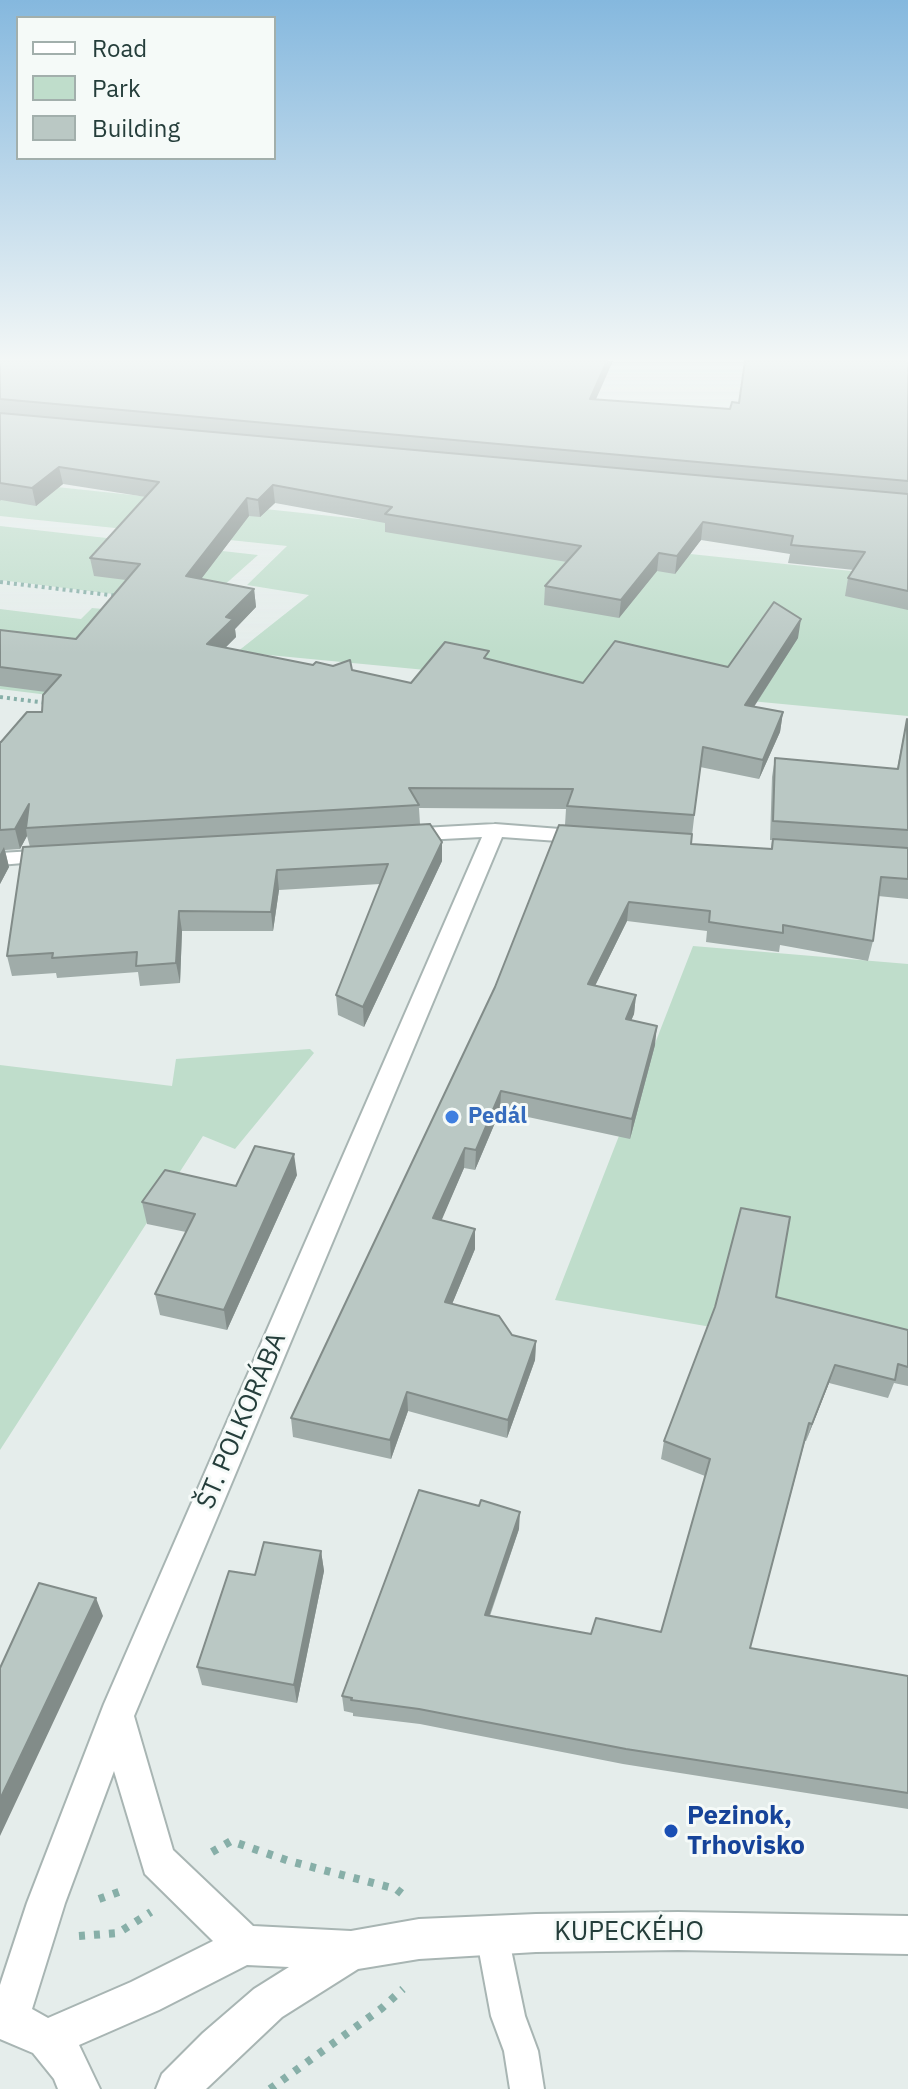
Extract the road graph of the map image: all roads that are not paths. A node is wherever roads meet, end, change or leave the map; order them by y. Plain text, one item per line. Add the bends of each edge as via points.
1 (495, 830) junction
2 (381, 837) edge
3 (606, 838) edge
4 (79, 854) edge
5 (0, 859) edge
6 (116, 1716) junction
7 (908, 1935) edge
8 (476, 1936) junction
9 (245, 1945) junction
10 (351, 1951) junction
11 (5, 2019) edge
12 (47, 2039) junction
13 (79, 2089) edge
14 (177, 2089) edge
15 (527, 2089) edge

1 - 2 street
1 - 3 street
1 - 6 street, ŠT. POLKORÁBA
4 - 5 street
6 - 9 street via 158,1861
6 - 11 street, ŠT. POLKORÁBA
7 - 8 street, KUPECKÉHO via 678,1931
8 - 10 street, KUPECKÉHO
8 - 15 lane via 521,2051
9 - 10 street, KUPECKÉHO
9 - 12 street
10 - 14 street, KUPECKÉHO via 268,2003
11 - 12 street
12 - 13 street via 69,2065

